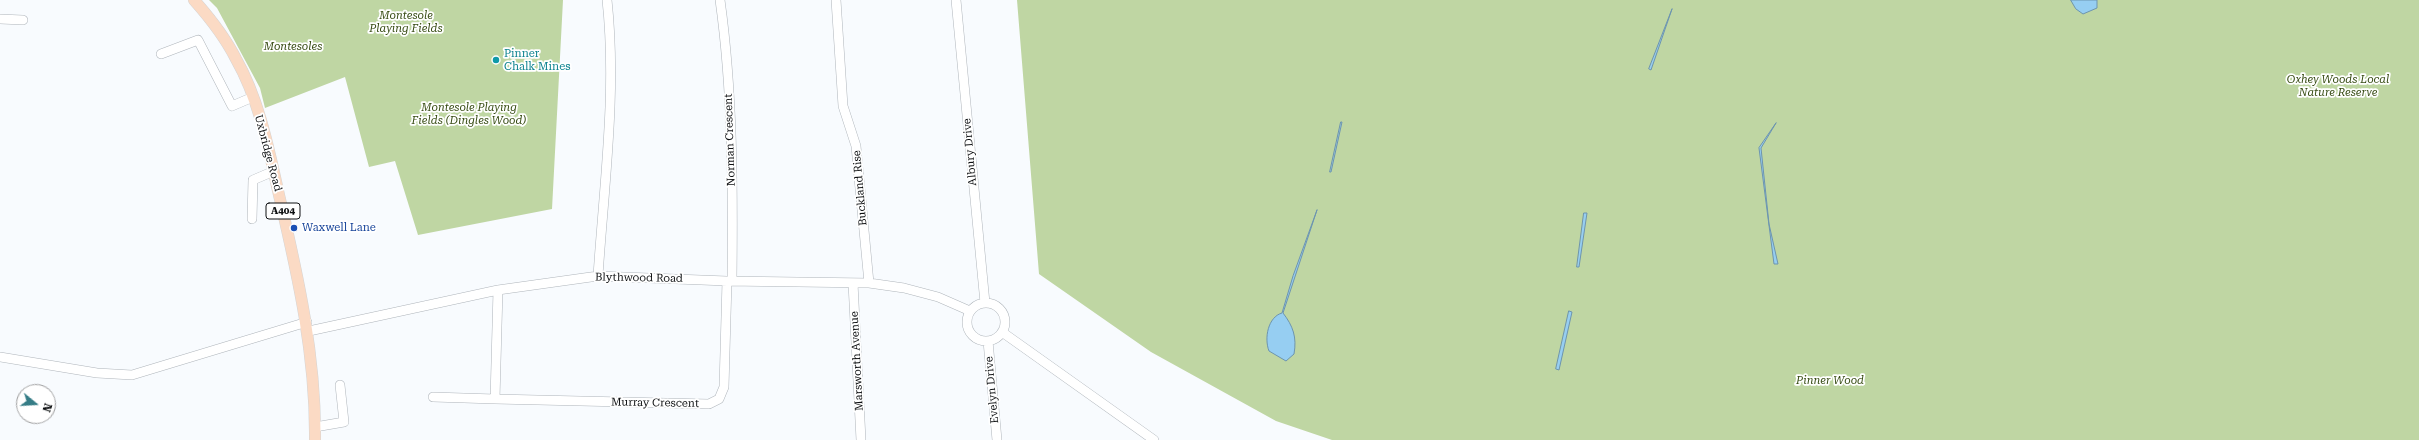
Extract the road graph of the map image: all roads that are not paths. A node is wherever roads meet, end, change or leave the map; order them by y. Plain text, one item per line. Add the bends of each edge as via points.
1 (194, 0) edge
2 (607, 0) edge
3 (720, 0) edge
4 (836, 0) edge
5 (956, 0) edge
6 (0, 19) edge
7 (23, 20) dead end
8 (161, 54) dead end
9 (252, 97) junction
10 (274, 171) junction
11 (252, 219) dead end
12 (598, 276) junction
13 (729, 281) junction
14 (853, 282) junction
15 (869, 283) junction
16 (498, 290) junction
17 (985, 303) junction
18 (970, 311) junction
19 (308, 326) junction
20 (1002, 332) junction
21 (988, 341) junction
22 (0, 357) edge
23 (340, 385) dead end
24 (433, 397) dead end
25 (495, 399) junction
26 (315, 427) junction
27 (315, 440) edge
28 (861, 440) edge
29 (997, 440) edge
30 (1154, 440) edge

1 - 9 main road, Uxbridge Road / A404 via 212,21 237,59
2 - 12 street via 610,30 609,98
3 - 13 street, Norman Crescent via 727,54 733,202
4 - 15 street, Buckland Rise via 843,106 856,146
5 - 17 street, Albury Drive
6 - 7 street
8 - 9 street via 198,40 232,106
9 - 10 main road, Uxbridge Road / A404
10 - 11 street via 253,180
10 - 19 main road, Uxbridge Road / A404
12 - 13 street, Blythwood Road
12 - 16 street, Blythwood Road
13 - 14 street, Blythwood Road
13 - 25 street, Murray Crescent via 724,387 719,399 710,404
14 - 15 street, Blythwood Road
14 - 28 street, Marsworth Avenue
15 - 18 street, Blythwood Road via 904,288 938,297
16 - 19 street, Blythwood Road
16 - 25 street
17 - 18 street
17 - 20 street via 1001,310 1005,321
18 - 21 street via 967,322 971,333 980,340
19 - 22 street via 132,375 97,373
19 - 26 main road, Uxbridge Road / A404
20 - 21 street
20 - 30 street
21 - 29 street, Evelyn Drive
23 - 26 street via 344,422
24 - 25 street, Murray Crescent
26 - 27 main road, Uxbridge Road / A404

